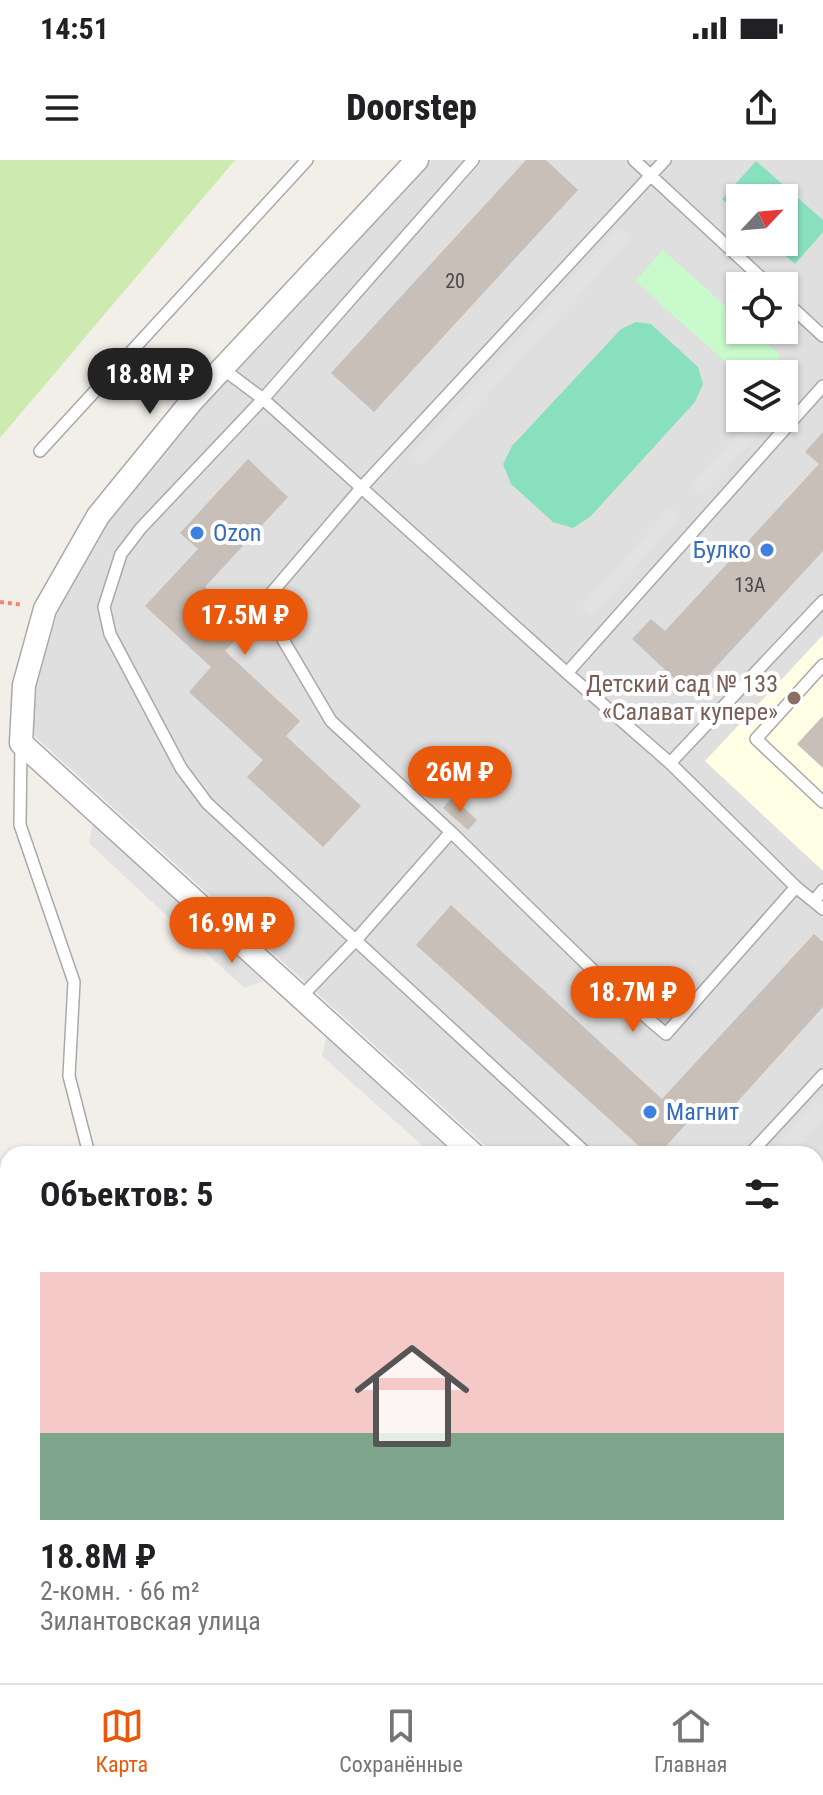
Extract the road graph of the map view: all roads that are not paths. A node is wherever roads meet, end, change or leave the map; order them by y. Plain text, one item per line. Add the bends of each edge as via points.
1 (307, 160) edge
2 (417, 160) edge
3 (473, 160) edge
4 (634, 160) edge
5 (665, 160) edge
6 (652, 175) junction
7 (755, 272) edge
8 (798, 313) edge
9 (823, 336) edge
10 (223, 369) junction
11 (823, 386) edge
12 (263, 399) junction
13 (40, 451) dead end
14 (362, 487) junction
15 (823, 601) edge
16 (823, 665) edge
17 (567, 673) junction
18 (21, 743) junction
19 (670, 763) junction
20 (823, 802) edge
21 (451, 832) junction
22 (796, 887) junction
23 (823, 890) edge
24 (818, 905) edge
25 (355, 941) junction
26 (301, 997) junction
27 (823, 1075) edge
28 (87, 1146) edge
29 (464, 1146) edge
30 (578, 1146) edge
31 (757, 1146) edge

1 - 13 lane
2 - 10 street
3 - 12 lane
4 - 6 lane
5 - 6 lane
6 - 7 lane
6 - 14 lane
8 - 9 lane
10 - 12 lane
10 - 18 street via 98,516 45,609 24,685
11 - 17 lane
12 - 14 lane
12 - 25 lane via 121,554 104,607 110,634 181,768 207,803
14 - 17 lane
14 - 21 lane via 262,604 331,721
15 - 19 lane
16 - 20 lane via 756,739
17 - 19 lane
18 - 26 street
18 - 28 lane via 20,825 74,982 69,1076
19 - 22 lane
21 - 22 lane via 666,1034
21 - 25 lane
22 - 24 lane
23 - 24 lane
25 - 26 lane
25 - 30 lane
26 - 29 street
27 - 31 lane

